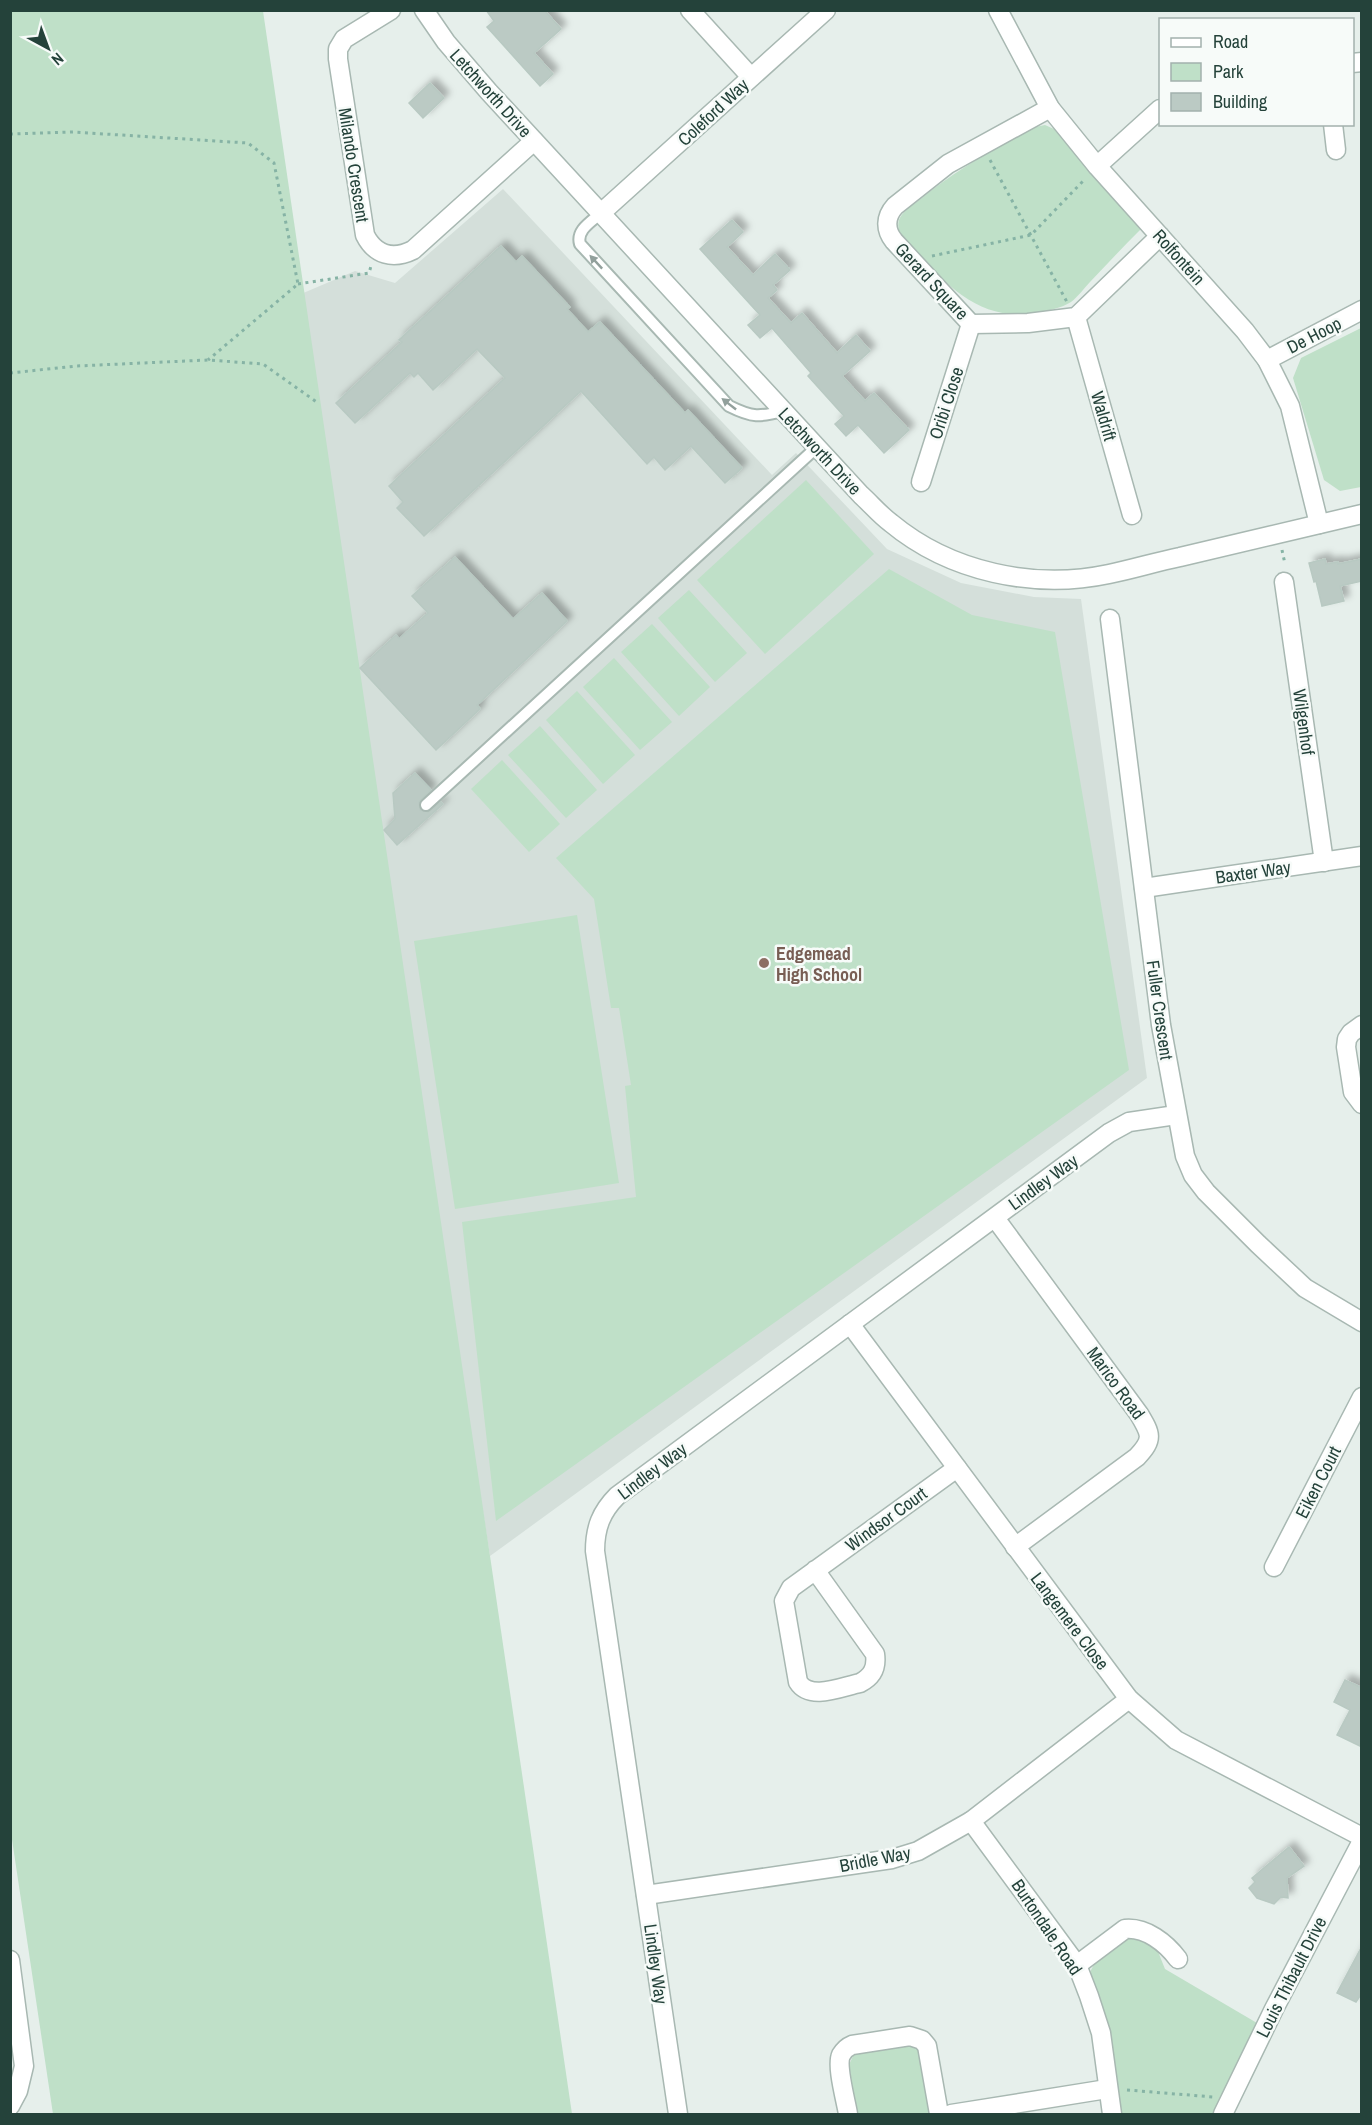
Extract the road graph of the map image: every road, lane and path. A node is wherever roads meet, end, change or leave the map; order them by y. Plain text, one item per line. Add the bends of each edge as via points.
1 (391, 10) edge
2 (424, 10) edge
3 (690, 10) edge
4 (826, 10) edge
5 (998, 10) edge
6 (751, 77) junction
7 (1050, 108) junction
8 (1159, 111) edge
9 (1333, 126) edge
10 (10, 134) edge
11 (534, 141) junction
12 (982, 145) junction
13 (1336, 150) dead end
14 (1097, 166) junction
15 (601, 213) junction
16 (1031, 235) junction
17 (1160, 236) junction
18 (377, 250) junction
19 (912, 260) junction
20 (298, 284) junction
21 (1362, 310) edge
22 (1076, 316) junction
23 (971, 324) junction
24 (208, 360) junction
25 (1267, 360) junction
26 (10, 373) edge
27 (318, 403) dead end
28 (784, 411) junction
29 (817, 447) junction
30 (921, 482) dead end
31 (1362, 514) edge
32 (1131, 515) dead end
33 (1319, 524) junction
34 (1279, 533) junction
35 (1284, 582) joint
36 (1110, 619) dead end
37 (426, 805) dead end
38 (1362, 856) edge
39 (1324, 862) junction
40 (1144, 888) junction
41 (1362, 1025) edge
42 (1362, 1104) edge
43 (1176, 1115) junction
44 (995, 1218) junction
45 (1362, 1322) edge
46 (850, 1324) junction
47 (1362, 1397) edge
48 (957, 1468) junction
49 (1015, 1547) junction
50 (1274, 1567) dead end
51 (814, 1570) junction
52 (1129, 1699) junction
53 (971, 1821) junction
54 (1362, 1839) edge
55 (646, 1895) junction
56 (1179, 1959) dead end
57 (1077, 1965) junction
58 (11, 1971) edge
59 (1107, 2089) junction
60 (1231, 2098) junction
61 (11, 2104) edge
62 (678, 2115) edge
63 (848, 2115) edge
64 (939, 2115) edge
65 (951, 2115) edge
66 (1112, 2115) edge
67 (1223, 2115) edge

1 - 18 street, Milando Crescent via 344,39 338,49 365,235
2 - 11 street, Letchworth Drive via 446,42
3 - 6 street
4 - 6 street, Coleford Way
5 - 7 street, Rolfontein
6 - 15 street, Coleford Way
7 - 12 street, Gerard Square
7 - 14 street, Rolfontein
8 - 14 street
9 - 13 street
10 - 20 path via 73,132 248,143 274,163
11 - 15 street, Letchworth Drive
11 - 18 street via 413,250 394,256
12 - 16 path
12 - 19 street, Gerard Square via 948,164 891,211 887,224 890,236
14 - 16 path
14 - 17 street, Rolfontein
15 - 28 street, Letchworth Drive
28 -> 15 lane via 759,417 729,406 721,398 580,244 581,231
16 - 19 path
16 - 22 path
17 - 22 street
17 - 25 street, Rolfontein
18 - 20 path via 369,273
19 - 23 street, Gerard Square
20 - 24 path
21 - 25 street, De Hoop
22 - 23 street, Gerard Square
22 - 32 street, Waldrift
23 - 30 street, Oribi Close
24 - 26 path
24 - 27 path via 263,364
25 - 33 street, Rolfontein via 1290,406
28 - 29 street, Letchworth Drive
29 - 34 street, Letchworth Drive via 902,532 953,560 1009,576 1049,580 1109,575
29 - 37 lane
31 - 33 street, Letchworth Drive
33 - 34 street, Letchworth Drive
34 - 35 path via 1287,569
35 - 39 street, Wilgenhof
36 - 40 street, Fuller Crescent
38 - 39 street, Baxter Way
39 - 40 street, Baxter Way
40 - 43 street, Fuller Crescent
41 - 42 street via 1351,1033 1346,1047 1353,1092
43 - 44 street, Lindley Way via 1128,1122
43 - 45 street, Fuller Crescent via 1185,1156 1206,1192 1305,1288
44 - 46 street, Lindley Way
44 - 49 street, Marico Road via 1139,1414 1150,1437 1147,1446 1131,1462
46 - 48 street, Langemere Close
46 - 55 street, Lindley Way via 617,1496 600,1518 595,1551
47 - 50 street, Eiken Court
48 - 49 street, Langemere Close
48 - 51 street, Windsor Court
49 - 52 street, Langemere Close
51 - 51 street, Windsor Court via 787,1592 784,1601 798,1682 813,1692 860,1683 872,1675 876,1661
52 - 53 street, Bridle Way
52 - 54 street, Langemere Close via 1176,1740
53 - 55 street, Bridle Way via 918,1851 892,1859
53 - 57 street, Burtondale Road
54 - 60 street, Louis Thibault Drive
55 - 62 street, Lindley Way
56 - 57 street via 1163,1943 1132,1928 1117,1934
57 - 59 street, Burtondale Road via 1101,2033
58 - 61 street via 24,2066
59 - 60 path
59 - 65 street
59 - 66 street, Burtondale Road
60 - 67 street, Louis Thibault Drive
63 - 64 street via 842,2053 852,2045 910,2036 927,2046

